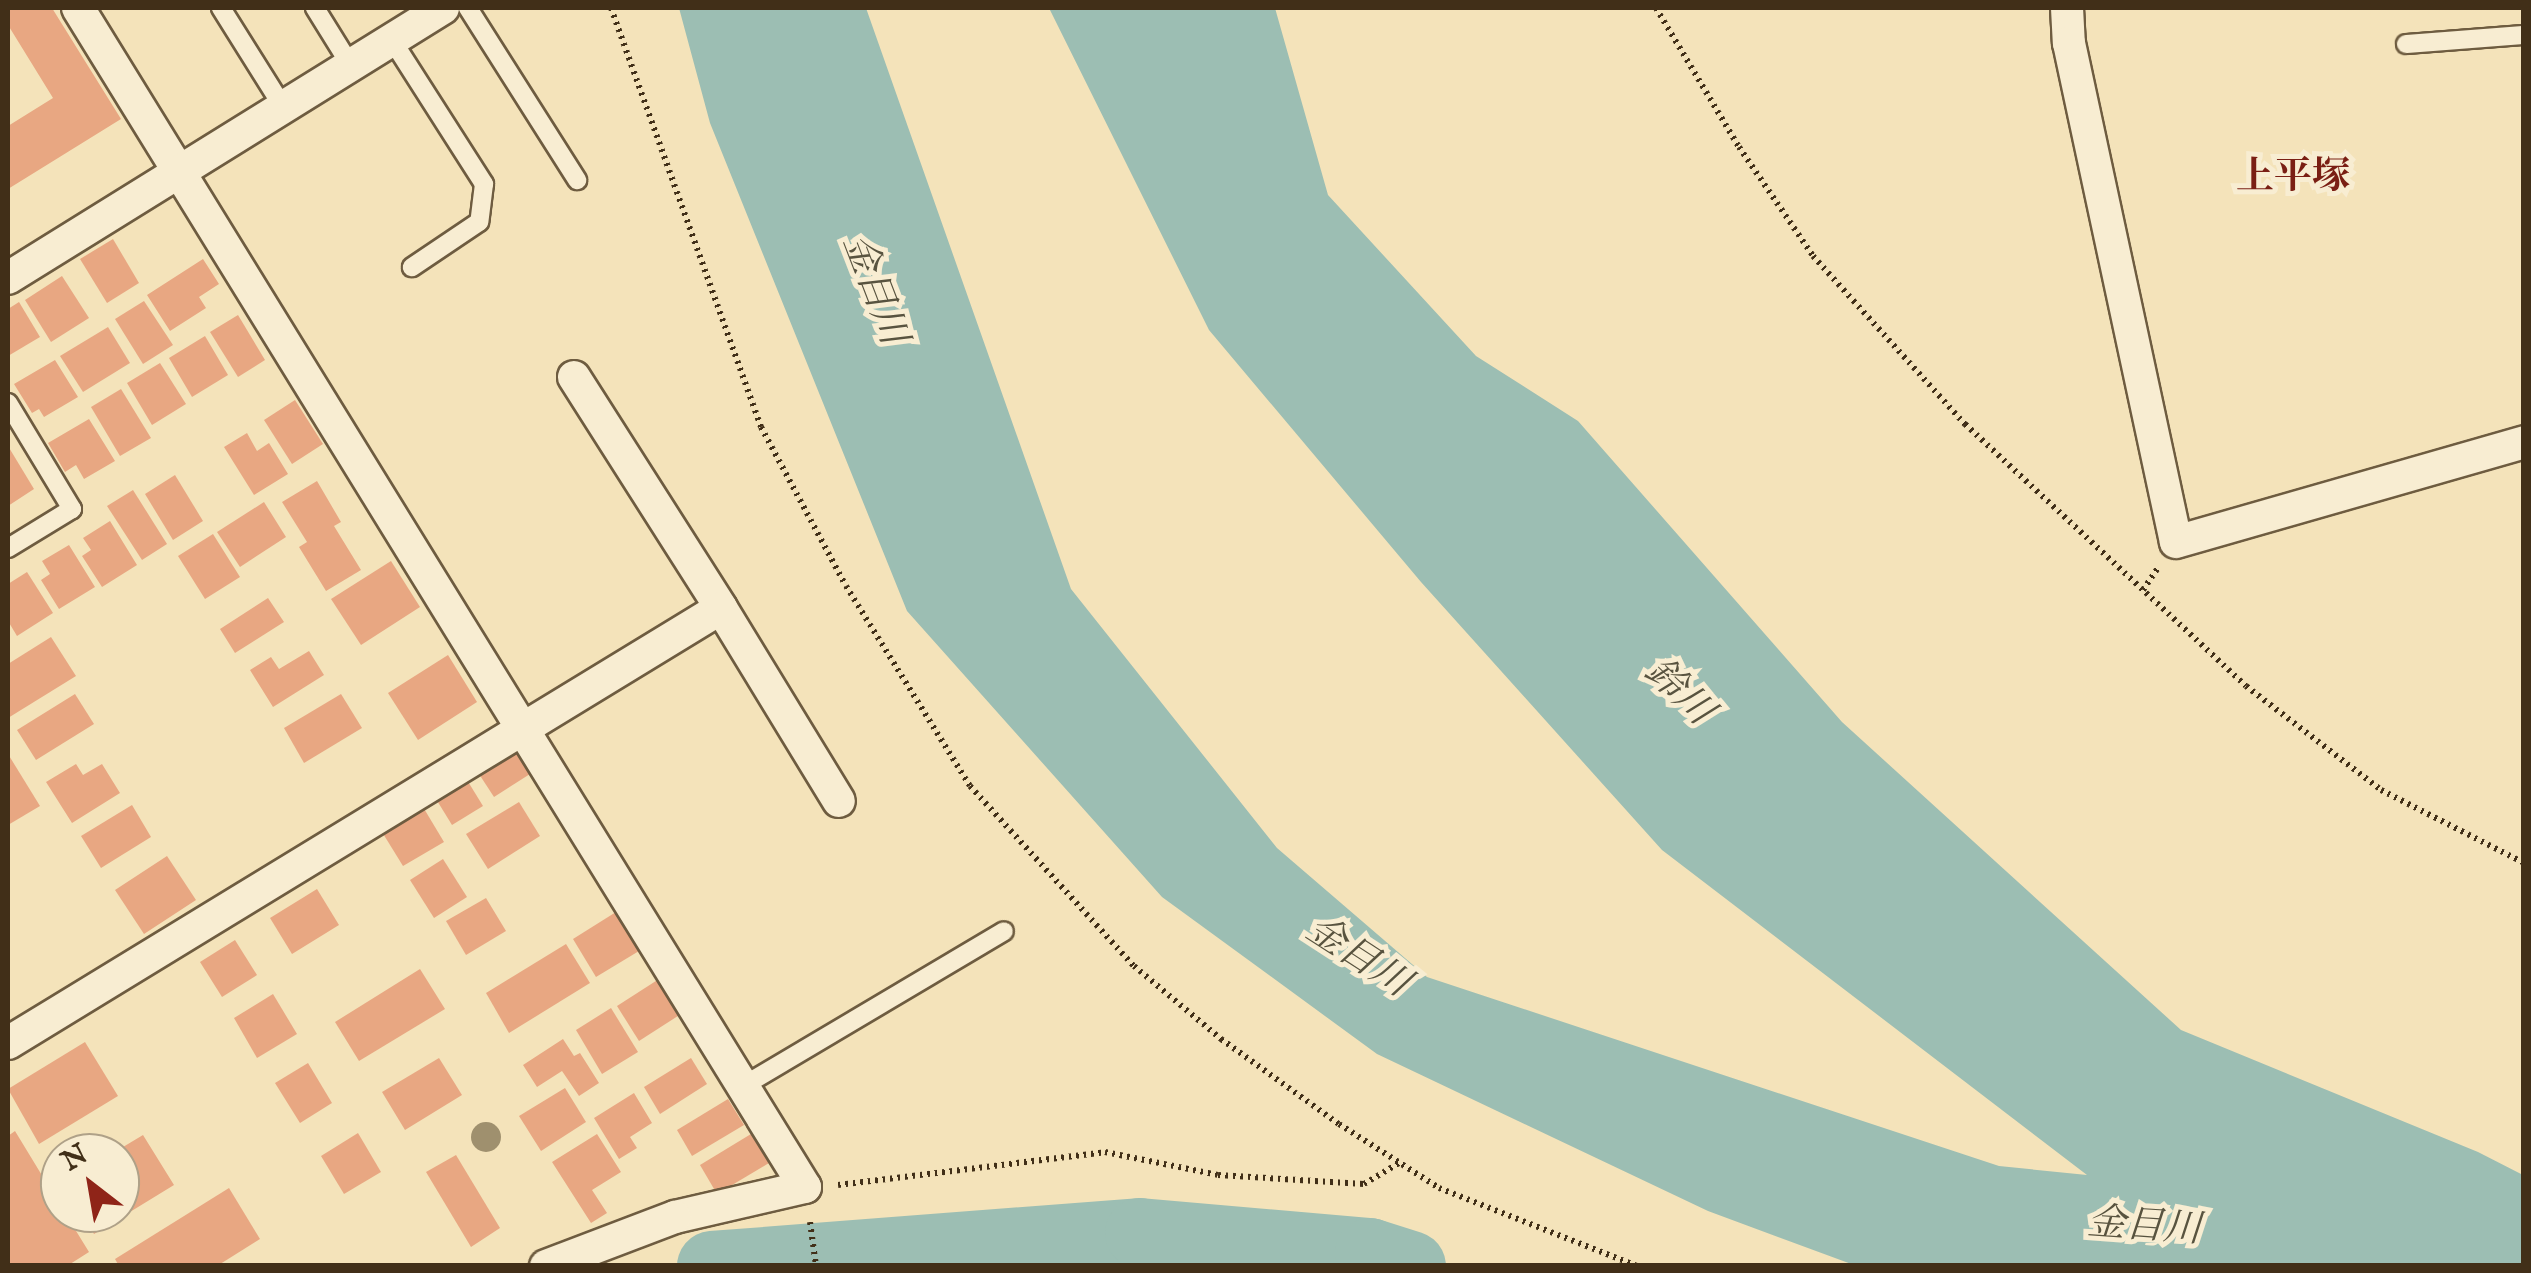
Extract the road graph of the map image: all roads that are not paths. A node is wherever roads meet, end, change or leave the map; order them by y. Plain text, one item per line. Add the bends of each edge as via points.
1 (78, 8) edge
2 (221, 8) edge
3 (315, 8) edge
4 (443, 8) edge
5 (468, 8) edge
6 (2067, 8) edge
7 (2524, 34) edge
8 (392, 40) junction
9 (2406, 44) dead end
10 (351, 66) junction
11 (284, 107) junction
12 (181, 172) junction
13 (577, 180) dead end
14 (412, 268) dead end
15 (8, 278) edge
16 (574, 377) dead end
17 (8, 404) edge
18 (2524, 442) edge
19 (8, 548) edge
20 (721, 608) junction
21 (523, 726) junction
22 (838, 802) dead end
23 (1004, 931) dead end
24 (8, 1042) edge
25 (745, 1085) junction
26 (546, 1266) edge

1 - 12 street
2 - 11 lane
3 - 10 lane
4 - 8 street
5 - 13 lane
6 - 18 street via 2069,43 2176,542
7 - 9 lane
8 - 10 street
8 - 14 lane via 484,184 479,222
10 - 11 street
11 - 12 street
12 - 15 street
12 - 21 street
16 - 20 street
17 - 19 lane via 72,510
20 - 21 street
20 - 22 street
21 - 24 street
21 - 25 street
23 - 25 lane
25 - 26 street via 806,1187 675,1218

